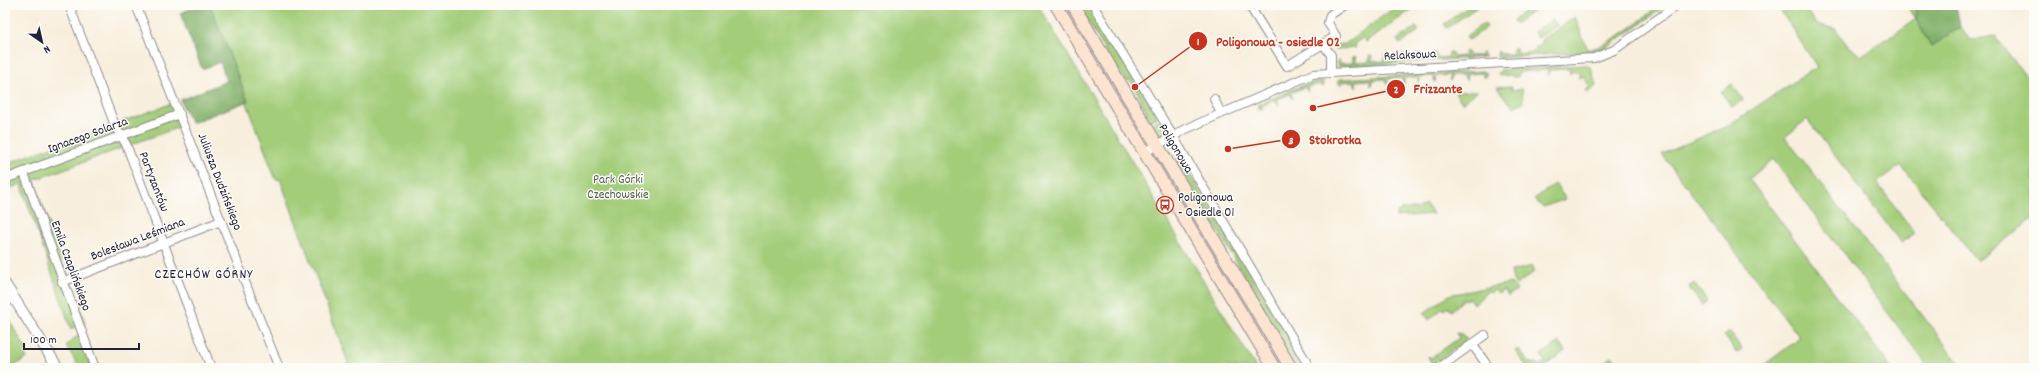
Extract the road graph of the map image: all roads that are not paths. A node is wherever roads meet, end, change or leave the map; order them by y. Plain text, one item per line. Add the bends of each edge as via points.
1 (69, 5) edge
2 (136, 5) edge
3 (1056, 5) edge
4 (1073, 5) edge
5 (1093, 5) edge
6 (1249, 5) edge
7 (1345, 5) edge
8 (1677, 5) edge
9 (1323, 44) junction
10 (1331, 73) junction
11 (1214, 98) dead end
12 (1222, 113) junction
13 (180, 114) junction
14 (1172, 136) junction
15 (122, 137) junction
16 (1156, 144) junction
17 (1144, 152) junction
18 (24, 172) junction
19 (5, 179) edge
20 (221, 221) junction
21 (163, 244) junction
22 (62, 282) junction
23 (5, 284) edge
24 (1485, 335) dead end
25 (1472, 344) junction
26 (58, 368) edge
27 (95, 368) edge
28 (211, 368) edge
29 (280, 368) edge
30 (1274, 368) edge
31 (1291, 368) edge
32 (1310, 368) edge
33 (1440, 368) edge
34 (1489, 368) edge

1 - 15 street, Partyzantów via 116,128
2 - 13 street, Juliusza Dudzińskiego
3 - 17 main road
4 - 16 main road, Poligonowa
5 - 14 street
6 - 9 street via 1287,66
7 - 9 street via 1330,15 1328,23 1336,36
8 - 10 street, Relaksowa via 1614,50 1594,58
9 - 10 street via 1331,55
10 - 12 street, Relaksowa via 1313,74
11 - 12 street
12 - 14 street, Relaksowa
13 - 15 street, Ignacego Solarza
13 - 20 street, Juliusza Dudzińskiego
14 - 16 street, Relaksowa
14 - 32 street
15 - 18 street, Ignacego Solarza
15 - 21 street, Partyzantów
16 - 17 street, Relaksowa
16 - 31 main road, Poligonowa
17 - 30 main road
18 - 19 street, Ignacego Solarza
18 - 22 street, Emila Czaplińskiego
20 - 21 street, Bolesława Leśmiana
20 - 29 street, Juliusza Dudzińskiego
21 - 22 street, Bolesława Leśmiana
21 - 28 street, Partyzantów
22 - 27 street, Emila Czaplińskiego
23 - 26 street
24 - 25 street
25 - 33 street
25 - 34 street

